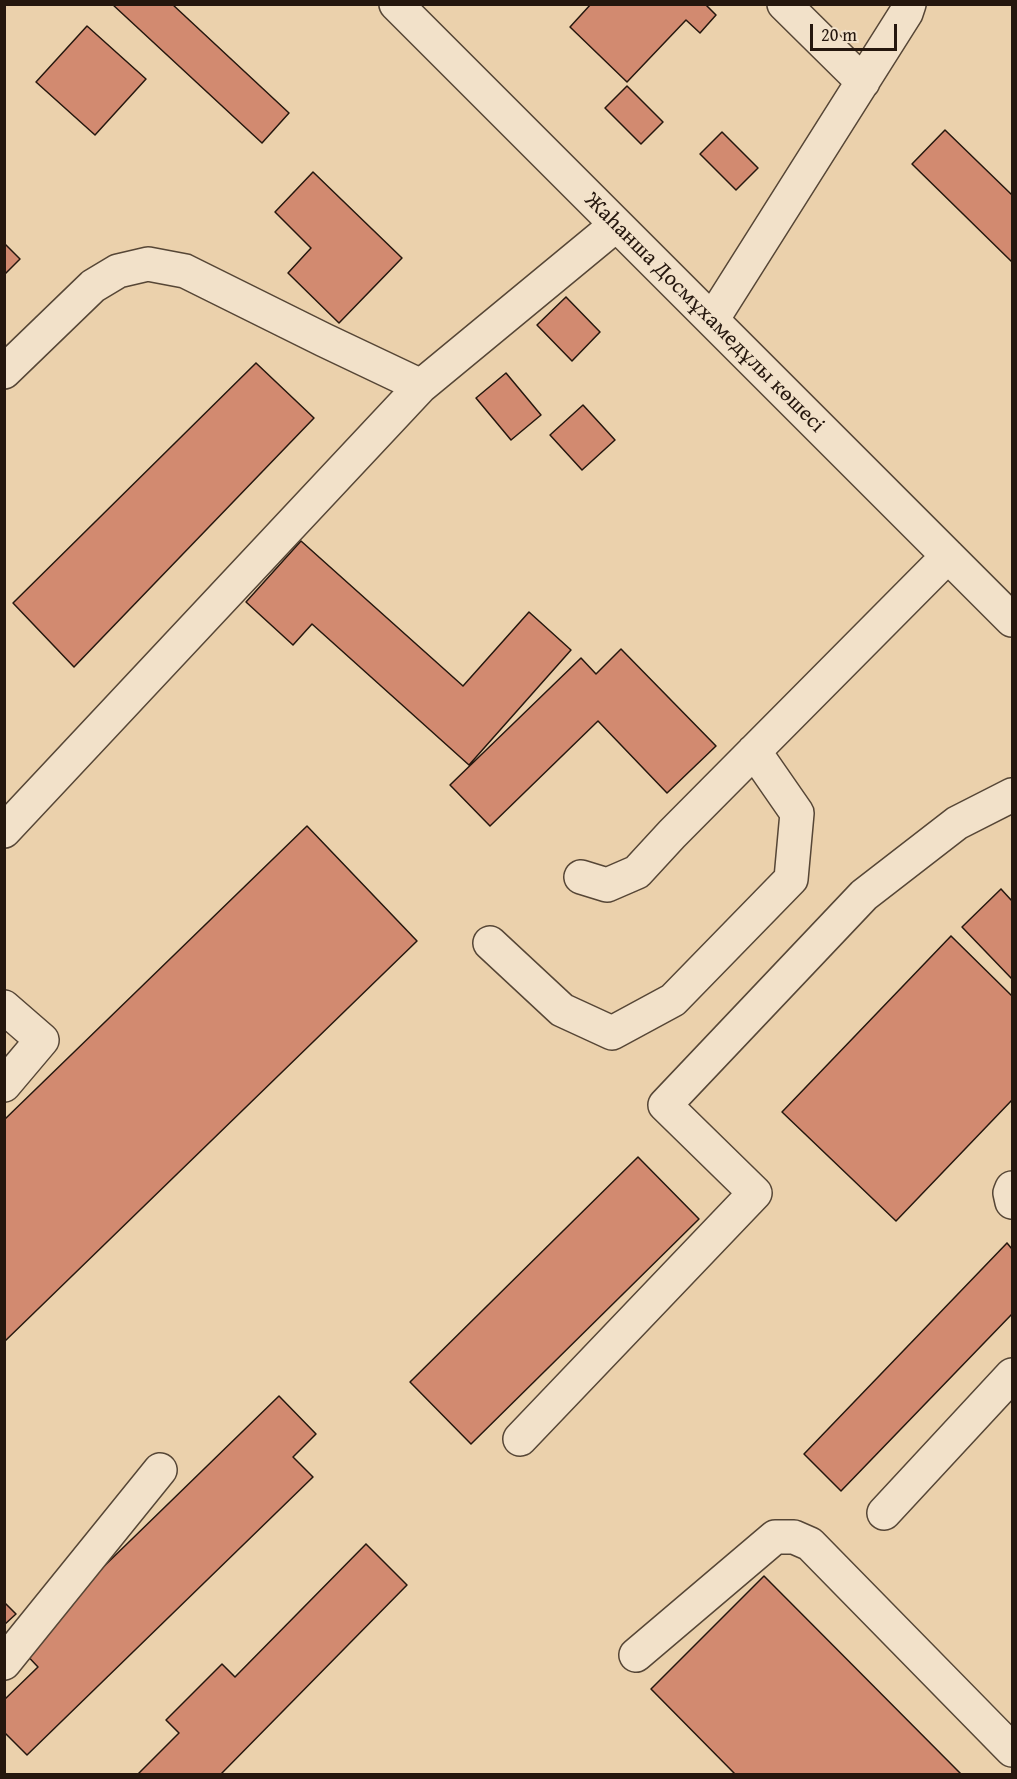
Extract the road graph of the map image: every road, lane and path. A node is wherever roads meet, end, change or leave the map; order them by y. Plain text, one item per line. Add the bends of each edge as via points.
1 (396, 4) edge
2 (784, 4) edge
3 (910, 7) edge
4 (863, 82) junction
5 (616, 225) junction
6 (712, 321) junction
7 (4, 372) edge
8 (421, 386) junction
9 (948, 556) junction
10 (1012, 620) edge
11 (754, 751) junction
12 (1012, 795) edge
13 (4, 831) edge
14 (581, 877) dead end
15 (490, 944) dead end
16 (4, 1007) edge
17 (4, 1085) edge
18 (1012, 1188) edge
19 (1012, 1203) edge
20 (1012, 1375) edge
21 (520, 1439) dead end
22 (160, 1470) dead end
23 (884, 1514) dead end
24 (636, 1656) dead end
25 (4, 1663) edge
26 (1012, 1750) edge

1 - 5 street, Жаһанша Досмұхамедұлы көшесі
2 - 4 street
3 - 4 street
4 - 6 street
5 - 6 street, Жаһанша Досмұхамедұлы көшесі
5 - 8 street
6 - 9 street, Жаһанша Досмұхамедұлы көшесі
7 - 8 street via 93,286 118,271 148,264 185,271
8 - 13 street
9 - 10 street, Жаһанша Досмұхамедұлы көшесі
9 - 11 street
11 - 14 street via 637,872 607,885
11 - 15 street via 797,813 791,879 673,1000 612,1033 562,1010
12 - 21 street via 957,823 864,895 665,1105 755,1193
16 - 17 street via 42,1040
18 - 19 street
20 - 23 street
22 - 25 street
24 - 26 street via 775,1537 794,1536 810,1544

